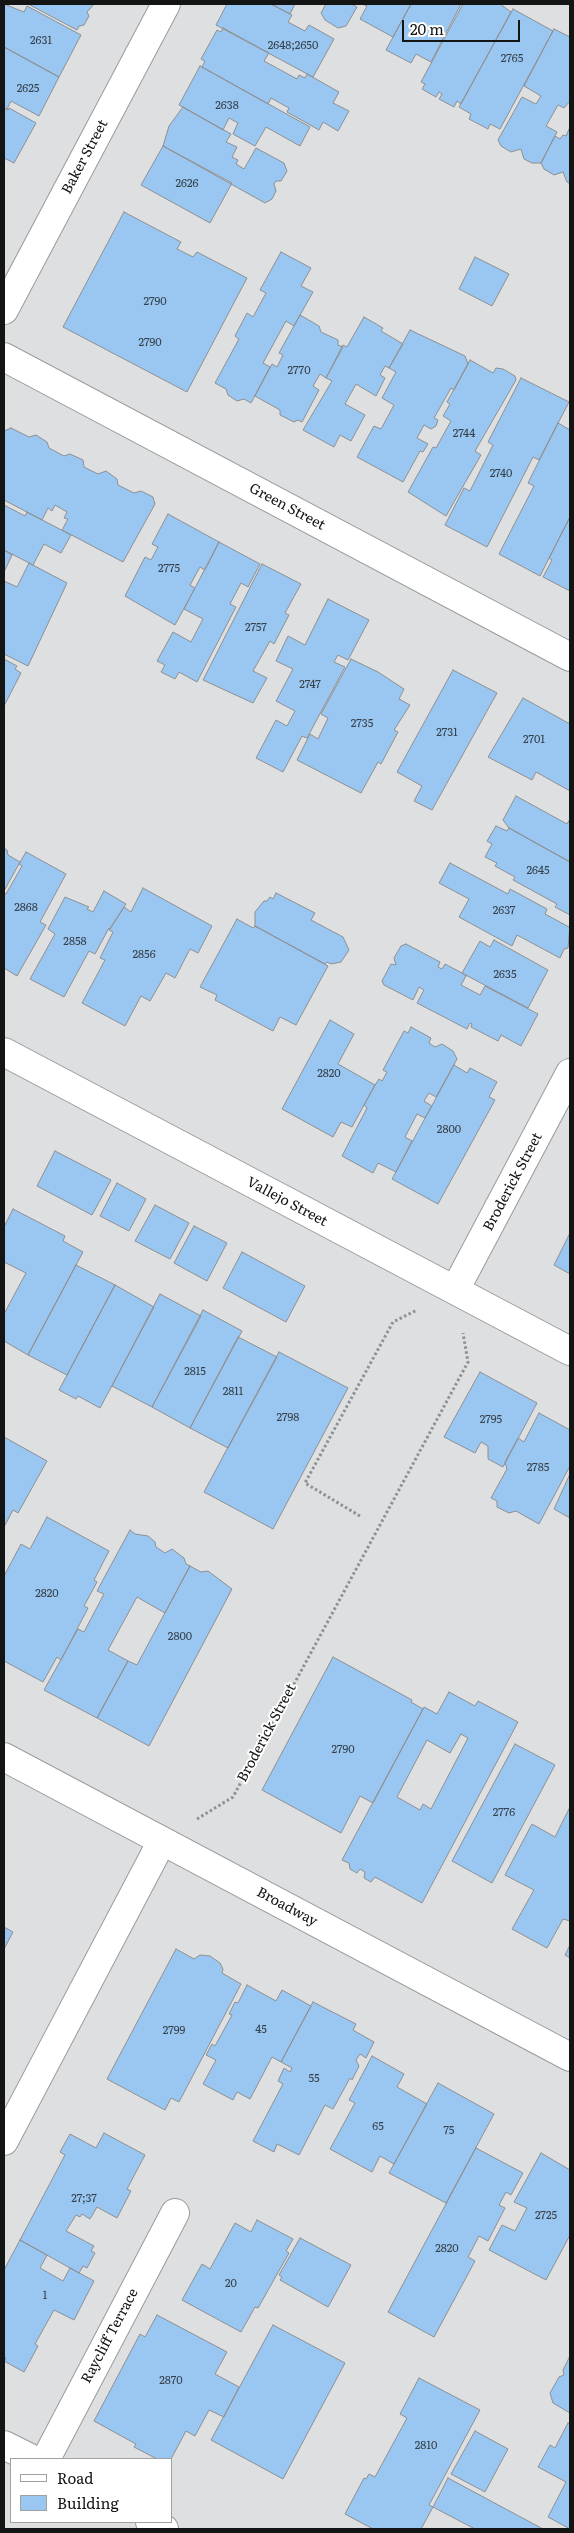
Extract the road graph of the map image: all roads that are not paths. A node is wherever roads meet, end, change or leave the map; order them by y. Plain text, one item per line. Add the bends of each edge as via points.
1 (166, 4) edge
2 (4, 310) edge
3 (4, 357) edge
4 (570, 657) edge
5 (4, 1052) edge
6 (570, 1073) edge
7 (455, 1290) junction
8 (570, 1351) edge
9 (4, 1757) edge
10 (162, 1841) junction
11 (570, 2057) edge
12 (4, 2141) edge
13 (175, 2213) dead end
14 (4, 2444) edge
15 (30, 2458) edge
16 (47, 2458) edge
17 (152, 2523) edge
18 (164, 2529) edge

1 - 2 street, Baker Street
3 - 4 street, Green Street
5 - 7 street, Vallejo Street
6 - 7 street, Broderick Street
7 - 8 street, Vallejo Street
9 - 10 street, Broadway
10 - 11 street, Broadway
10 - 12 street
13 - 16 street, Raycliff Terrace
14 - 15 street
17 - 18 street

